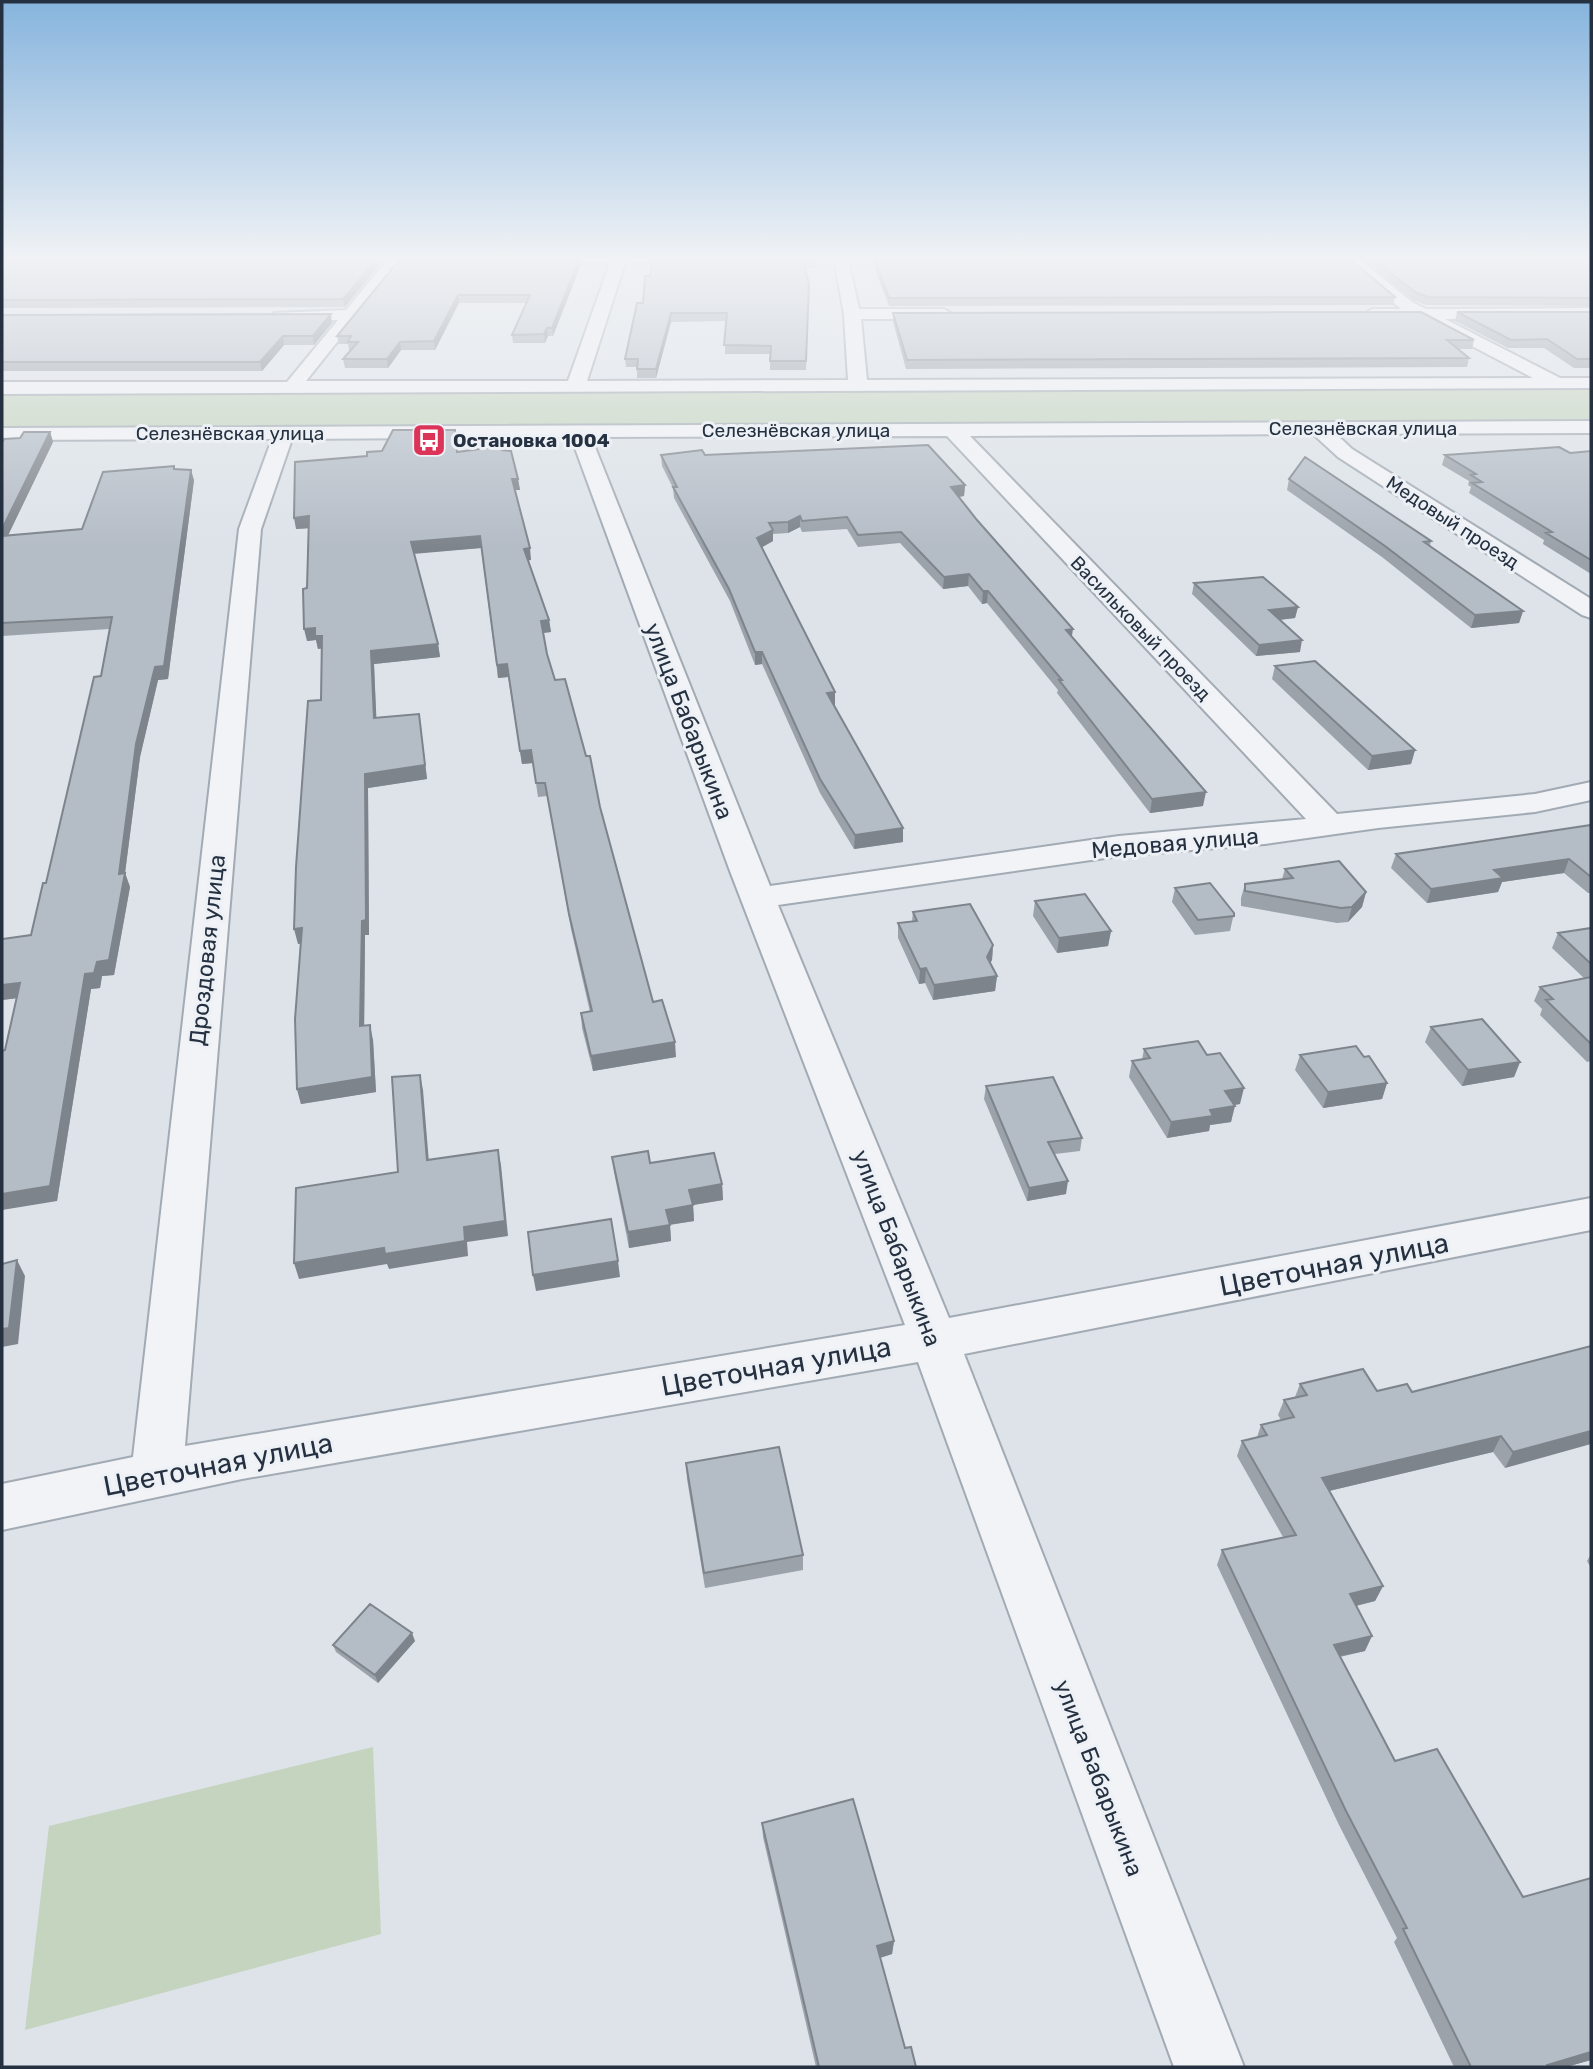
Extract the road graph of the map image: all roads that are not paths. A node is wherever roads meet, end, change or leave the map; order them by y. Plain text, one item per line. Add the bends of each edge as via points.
1 (318, 356) edge
2 (586, 356) edge
3 (856, 356) edge
4 (1503, 356) edge
5 (1557, 383) junction
6 (1591, 383) edge
7 (858, 385) junction
8 (293, 386) junction
9 (2, 388) edge
10 (575, 388) junction
11 (1591, 427) edge
12 (1318, 428) junction
13 (953, 430) junction
14 (579, 432) junction
15 (284, 433) junction
16 (2, 434) edge
17 (1591, 610) edge
18 (1591, 791) edge
19 (1331, 826) junction
20 (758, 898) junction
21 (1591, 1214) edge
22 (933, 1339) junction
23 (158, 1474) junction
24 (2, 1507) edge
25 (1209, 2067) edge

1 - 8 street
2 - 10 street
3 - 7 street
4 - 5 street
5 - 6 street
5 - 7 street
7 - 10 street
8 - 9 street
8 - 10 street
11 - 12 street, Селезнёвская улица
12 - 13 street, Селезнёвская улица
12 - 17 street, Медовый проезд via 1345,453
13 - 14 street, Селезнёвская улица
13 - 19 street, Васильковый проезд
14 - 15 street, Селезнёвская улица
14 - 20 street, улица Бабарыкина
15 - 16 street, Селезнёвская улица
15 - 23 street, Дроздовая улица via 250,529
18 - 19 street, Медовая улица via 1535,803
19 - 20 street, Медовая улица via 1119,846
20 - 22 street, улица Бабарыкина
21 - 22 street, Цветочная улица
22 - 23 street, Цветочная улица
22 - 25 street, улица Бабарыкина
23 - 24 street, Цветочная улица

